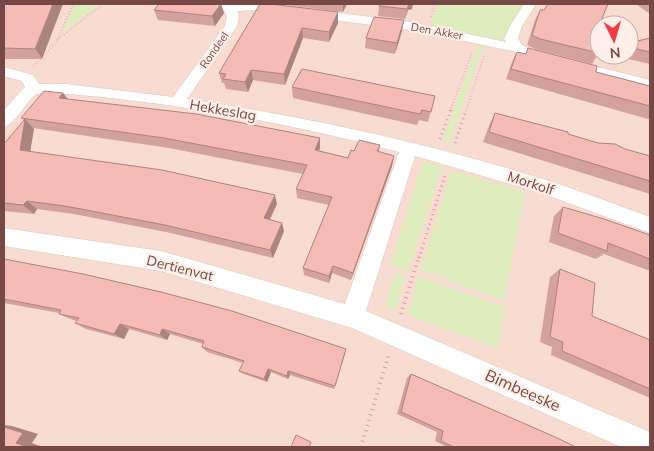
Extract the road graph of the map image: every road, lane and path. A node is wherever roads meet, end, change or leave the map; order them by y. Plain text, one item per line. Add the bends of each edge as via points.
1 (73, 4) edge
2 (103, 4) edge
3 (214, 4) edge
4 (363, 4) edge
5 (530, 4) edge
6 (229, 8) junction
7 (357, 19) junction
8 (57, 40) junction
9 (483, 40) junction
10 (517, 48) junction
11 (32, 68) dead end
12 (4, 72) edge
13 (650, 86) edge
14 (34, 89) junction
15 (177, 102) junction
16 (4, 121) edge
17 (409, 149) junction
18 (442, 157) junction
19 (650, 225) edge
20 (4, 237) edge
21 (352, 317) junction
22 (395, 334) junction
23 (650, 446) edge
24 (361, 447) edge

1 - 8 path
2 - 8 path
3 - 6 street
4 - 7 street
5 - 10 street via 511,39
6 - 7 street, Den Akker via 255,6
6 - 15 street, Rondeel via 233,16 231,26
7 - 9 street, Den Akker
8 - 11 path
9 - 10 street, Den Akker
9 - 18 path
9 - 18 path
10 - 13 street, Den Akker
12 - 14 street via 28,78
14 - 15 street, Hekkeslag
14 - 16 street
15 - 17 street, Hekkeslag via 321,128
17 - 18 street, Morkolf
17 - 21 street
18 - 19 street, Morkolf via 531,182
18 - 22 path
20 - 21 street, Dertienvat via 161,261
21 - 22 street, Dertienvat
22 - 23 street, Bimbeeske
22 - 24 path

